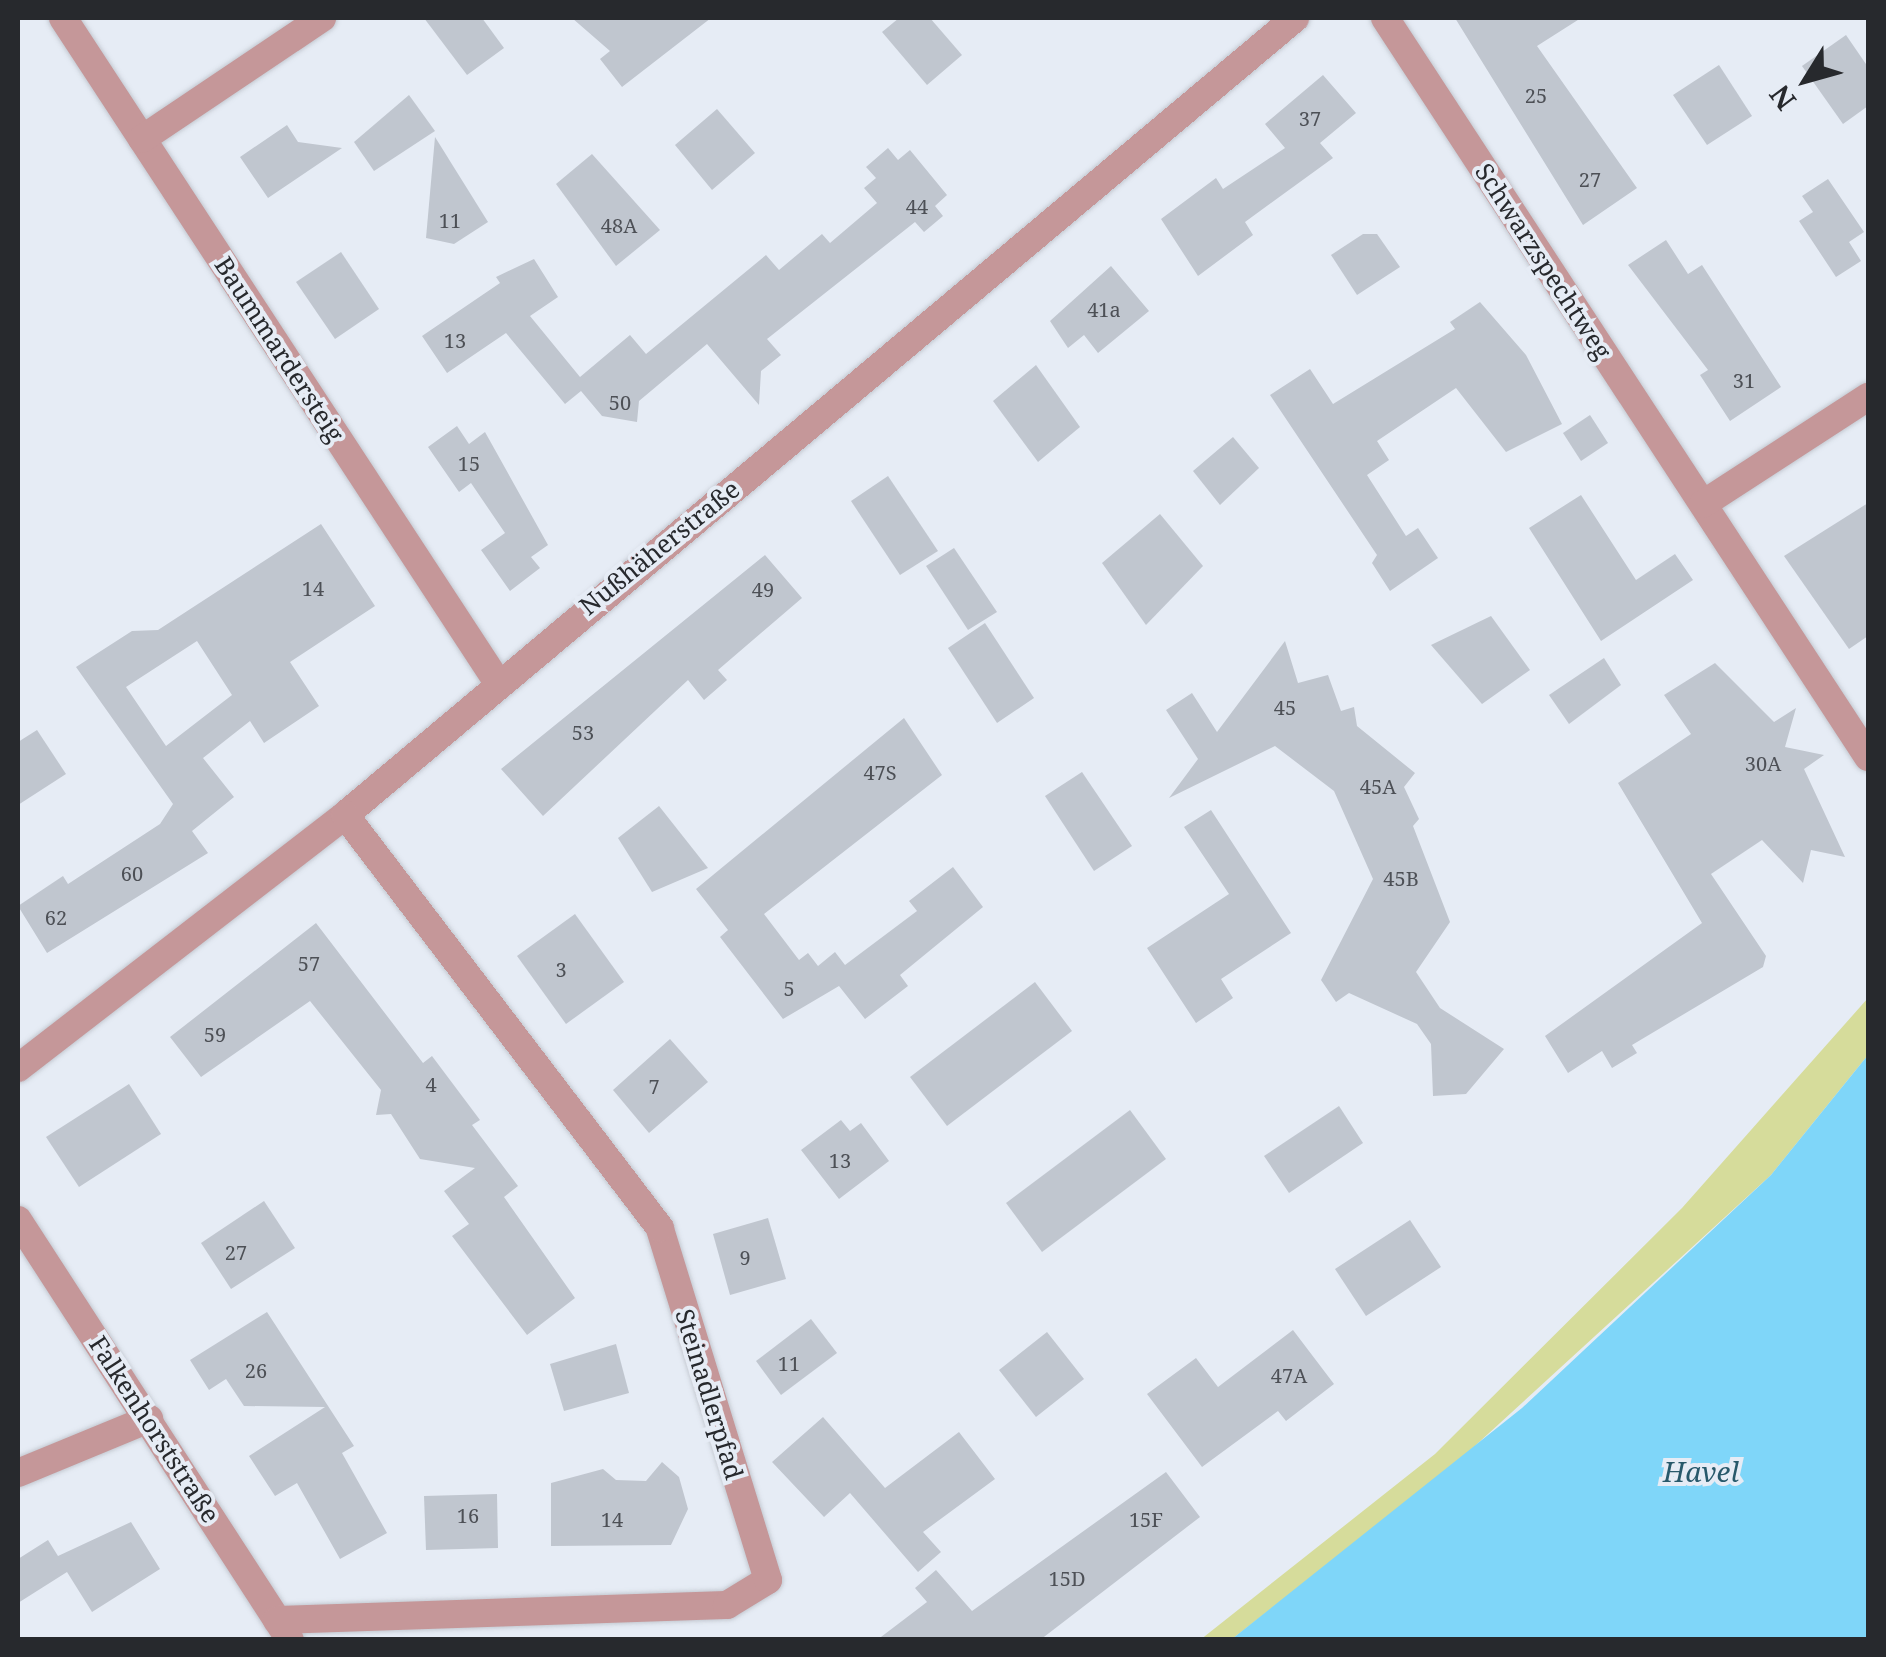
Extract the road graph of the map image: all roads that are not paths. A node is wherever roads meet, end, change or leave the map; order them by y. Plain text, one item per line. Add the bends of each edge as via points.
1 (62, 18) edge
2 (322, 18) edge
3 (1295, 18) edge
4 (1385, 18) edge
5 (142, 139) junction
6 (1868, 396) edge
7 (1704, 504) junction
8 (496, 680) junction
9 (1868, 757) edge
10 (345, 815) junction
11 (18, 1068) edge
12 (18, 1220) edge
13 (149, 1419) junction
14 (18, 1473) edge
15 (284, 1630) edge

1 - 5 street, Baummardersteig
2 - 5 street
3 - 8 street, Nußhäherstraße
4 - 7 street, Schwarzspechtweg
5 - 8 street, Baummardersteig
6 - 7 street
7 - 9 street, Schwarzspechtweg
8 - 10 street, Nußhäherstraße
10 - 11 street, Nußhäherstraße
10 - 15 street, Steinadlerpfad via 660,1228 768,1580 727,1606
12 - 13 street, Falkenhorststraße
13 - 14 street
13 - 15 street, Falkenhorststraße

